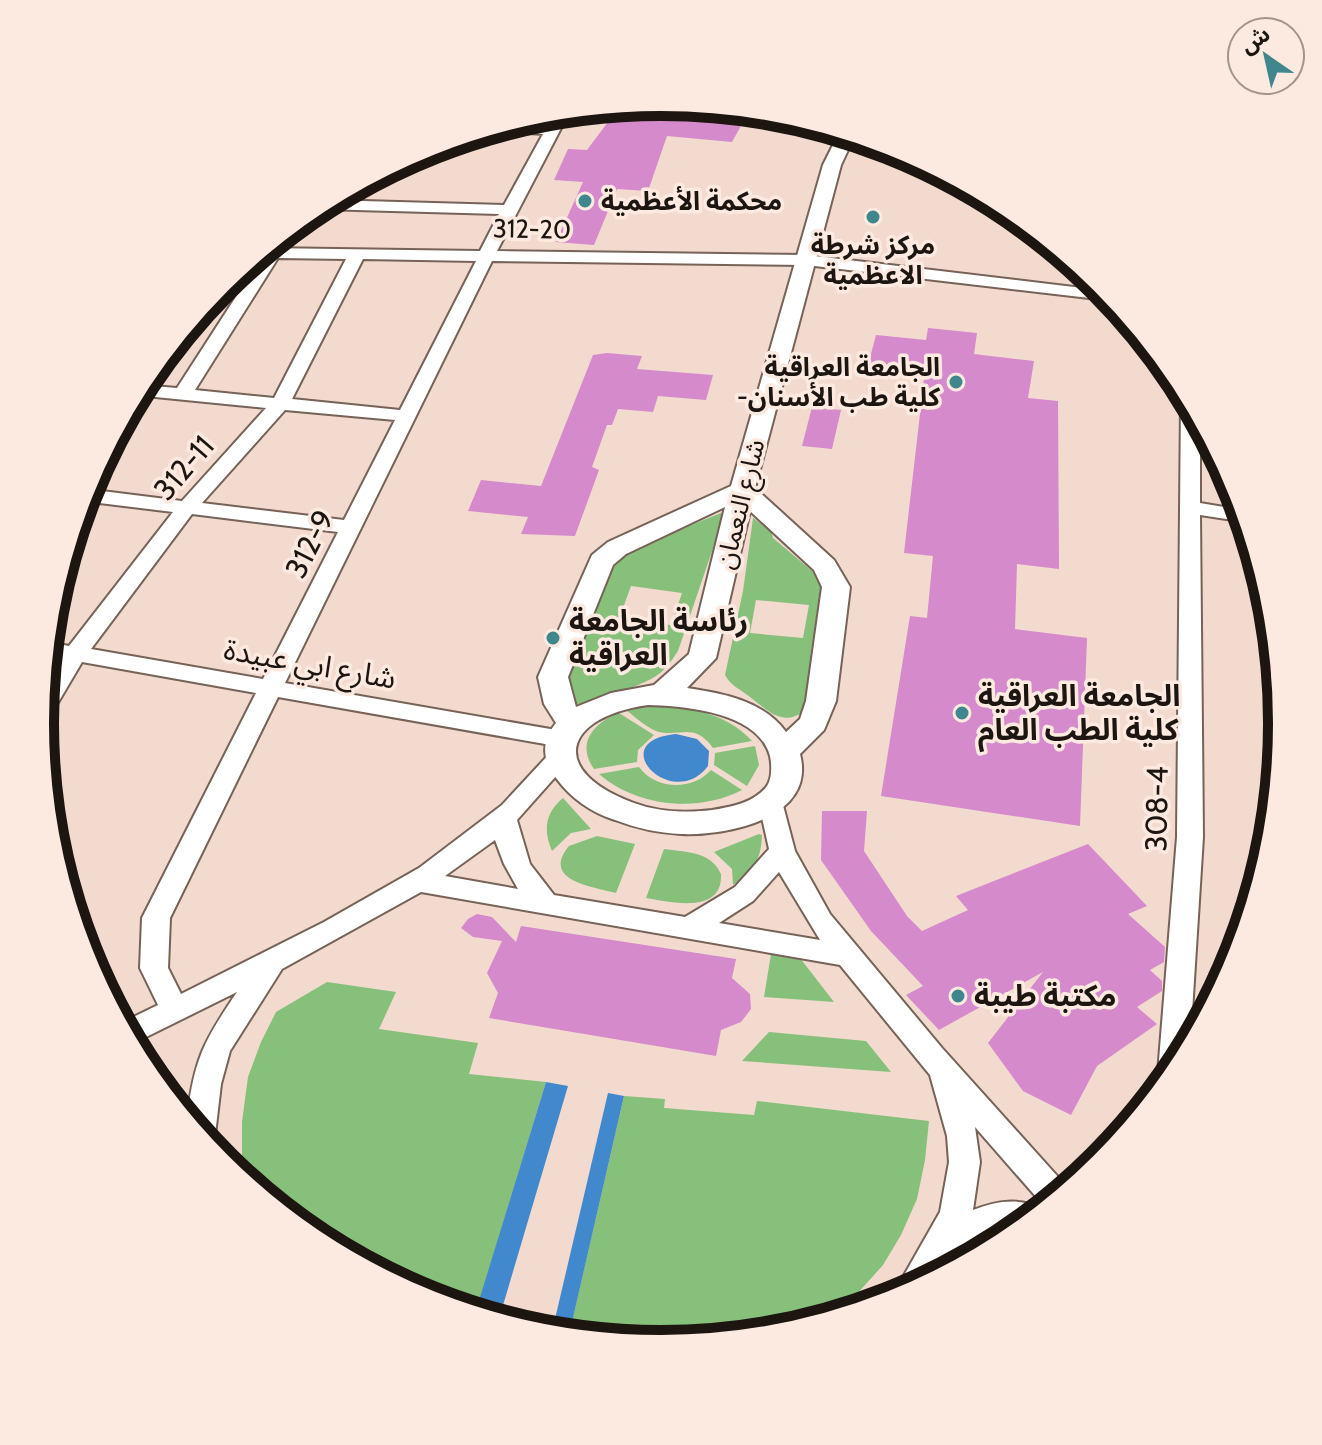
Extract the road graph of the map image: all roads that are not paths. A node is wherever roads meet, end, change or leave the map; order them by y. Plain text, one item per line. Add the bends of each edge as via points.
1 (553, 125) edge
2 (832, 140) edge
3 (842, 144) edge
4 (832, 165) junction
5 (345, 205) edge
6 (509, 210) junction
7 (275, 254) edge
8 (357, 254) junction
9 (488, 254) junction
10 (806, 260) junction
11 (254, 272) edge
12 (1092, 295) edge
13 (152, 391) edge
14 (183, 394) junction
15 (280, 404) junction
16 (407, 416) junction
17 (1190, 425) edge
18 (742, 490) junction
19 (98, 497) edge
20 (187, 507) junction
21 (1190, 507) junction
22 (1231, 514) edge
23 (352, 527) junction
24 (58, 651) edge
25 (75, 654) junction
26 (702, 658) junction
27 (55, 688) edge
28 (270, 691) junction
29 (661, 695) junction
30 (726, 707) junction
31 (564, 740) junction
32 (784, 752) junction
33 (771, 800) junction
34 (504, 819) junction
35 (782, 851) junction
36 (421, 882) junction
37 (545, 903) junction
38 (689, 928) junction
39 (849, 956) junction
40 (273, 962) junction
41 (175, 1010) junction
42 (137, 1029) edge
43 (1175, 1045) edge
44 (932, 1057) junction
45 (202, 1119) edge
46 (1049, 1189) edge
47 (1015, 1215) edge
48 (940, 1252) junction
49 (930, 1266) edge

1 - 6 street, 312-9
2 - 4 street, شارع النعمان
3 - 4 street, شارع النعمان
4 - 10 street, شارع النعمان
5 - 6 street
6 - 9 street, 312-9
7 - 8 street, 312-20
8 - 9 street, 312-20
8 - 15 street, 312-11
9 - 10 street, 312-20
9 - 16 street, 312-9
10 - 12 street, 312-20
10 - 18 street, شارع النعمان
11 - 14 street
13 - 14 street
14 - 15 street
15 - 16 street
15 - 20 street, 312-11
16 - 23 street, 312-9
17 - 21 street, 308-4
18 - 26 street, شارع النعمان
18 - 31 street via 617,548 601,561 553,677
18 - 32 street via 825,566 836,587 821,701 813,723
19 - 20 street
20 - 23 street
20 - 25 street, 312-11
21 - 22 street
21 - 43 street, 308-4 via 1190,837
23 - 28 street, 312-9
24 - 25 street, شارع ابي عبيدة
25 - 27 street, 312-11
25 - 28 street, شارع ابي عبيدة
26 - 29 street
26 - 30 street
28 - 31 street, شارع ابي عبيدة
28 - 41 street, 312-9 via 156,918 154,968
29 - 30 street
29 - 31 street via 610,700 588,710
30 - 32 street via 767,730
31 - 33 street via 569,775 584,790 643,817 714,821 741,816
31 - 34 street
32 - 33 street via 787,772
33 - 35 street
34 - 36 street
34 - 37 street via 508,848 522,877
35 - 38 street via 744,894
35 - 39 street via 820,921
36 - 37 street
36 - 40 street
37 - 38 street
38 - 39 street
39 - 44 street
40 - 41 street
40 - 45 street via 216,1048
41 - 42 street
44 - 46 street
44 - 48 street via 955,1103 966,1152 961,1203
47 - 48 street via 999,1213 975,1224
48 - 49 street

